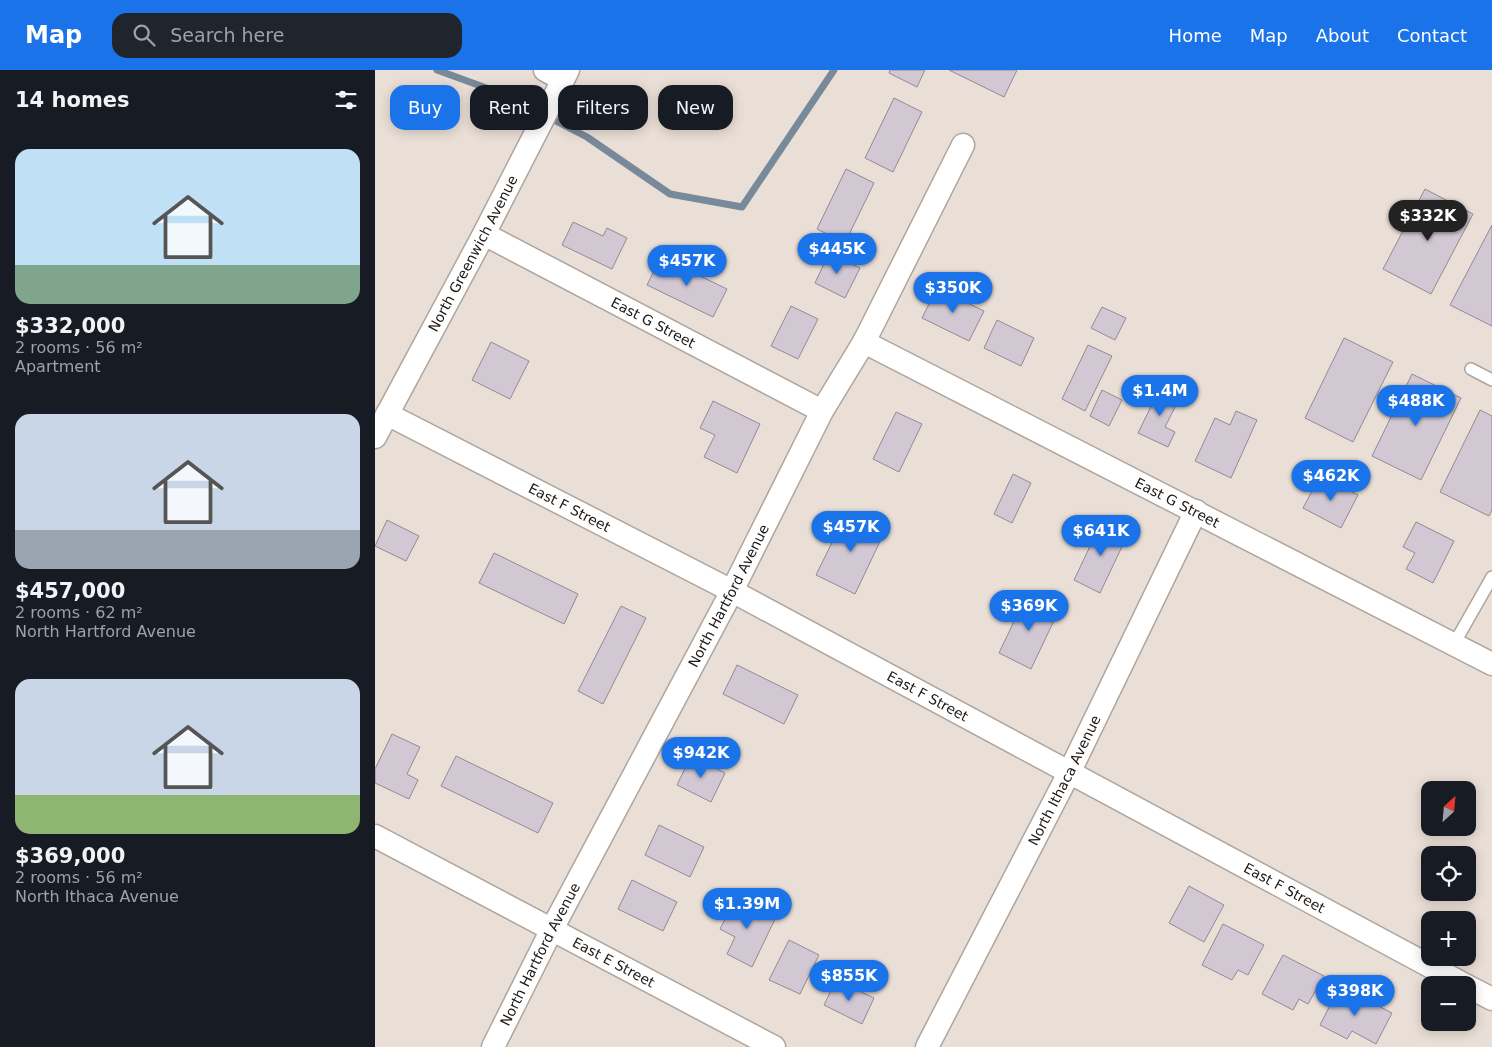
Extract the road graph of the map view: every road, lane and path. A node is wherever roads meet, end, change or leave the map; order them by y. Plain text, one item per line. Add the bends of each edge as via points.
1 (559, 73) edge
2 (963, 145) dead end
3 (484, 234) junction
4 (864, 342) junction
5 (1471, 370) dead end
6 (1492, 380) edge
7 (822, 411) junction
8 (387, 414) junction
9 (375, 437) edge
10 (1196, 511) junction
11 (1492, 577) edge
12 (732, 591) junction
13 (1454, 644) junction
14 (1492, 664) edge
15 (1069, 773) junction
16 (375, 836) edge
17 (553, 929) junction
18 (1447, 976) edge
19 (1476, 991) edge
20 (1492, 999) edge
21 (493, 1047) edge
22 (774, 1047) edge
23 (927, 1047) edge

1 - 3 street, North Greenwich Avenue
2 - 4 street, North Hartford Avenue
3 - 7 street, East G Street
3 - 8 street, North Greenwich Avenue
4 - 7 street, North Hartford Avenue
4 - 10 street, East G Street
5 - 6 lane
7 - 12 street, North Hartford Avenue
8 - 9 street, North Greenwich Avenue
8 - 12 street, East F Street
10 - 13 street, East G Street
10 - 15 street, North Ithaca Avenue
11 - 13 lane
12 - 15 street, East F Street
12 - 17 street, North Hartford Avenue
13 - 14 street, East G Street
15 - 18 street, East F Street
15 - 23 street, North Ithaca Avenue
16 - 17 street, East E Street
17 - 21 street, North Hartford Avenue
17 - 22 street, East E Street
19 - 20 street, East F Street

